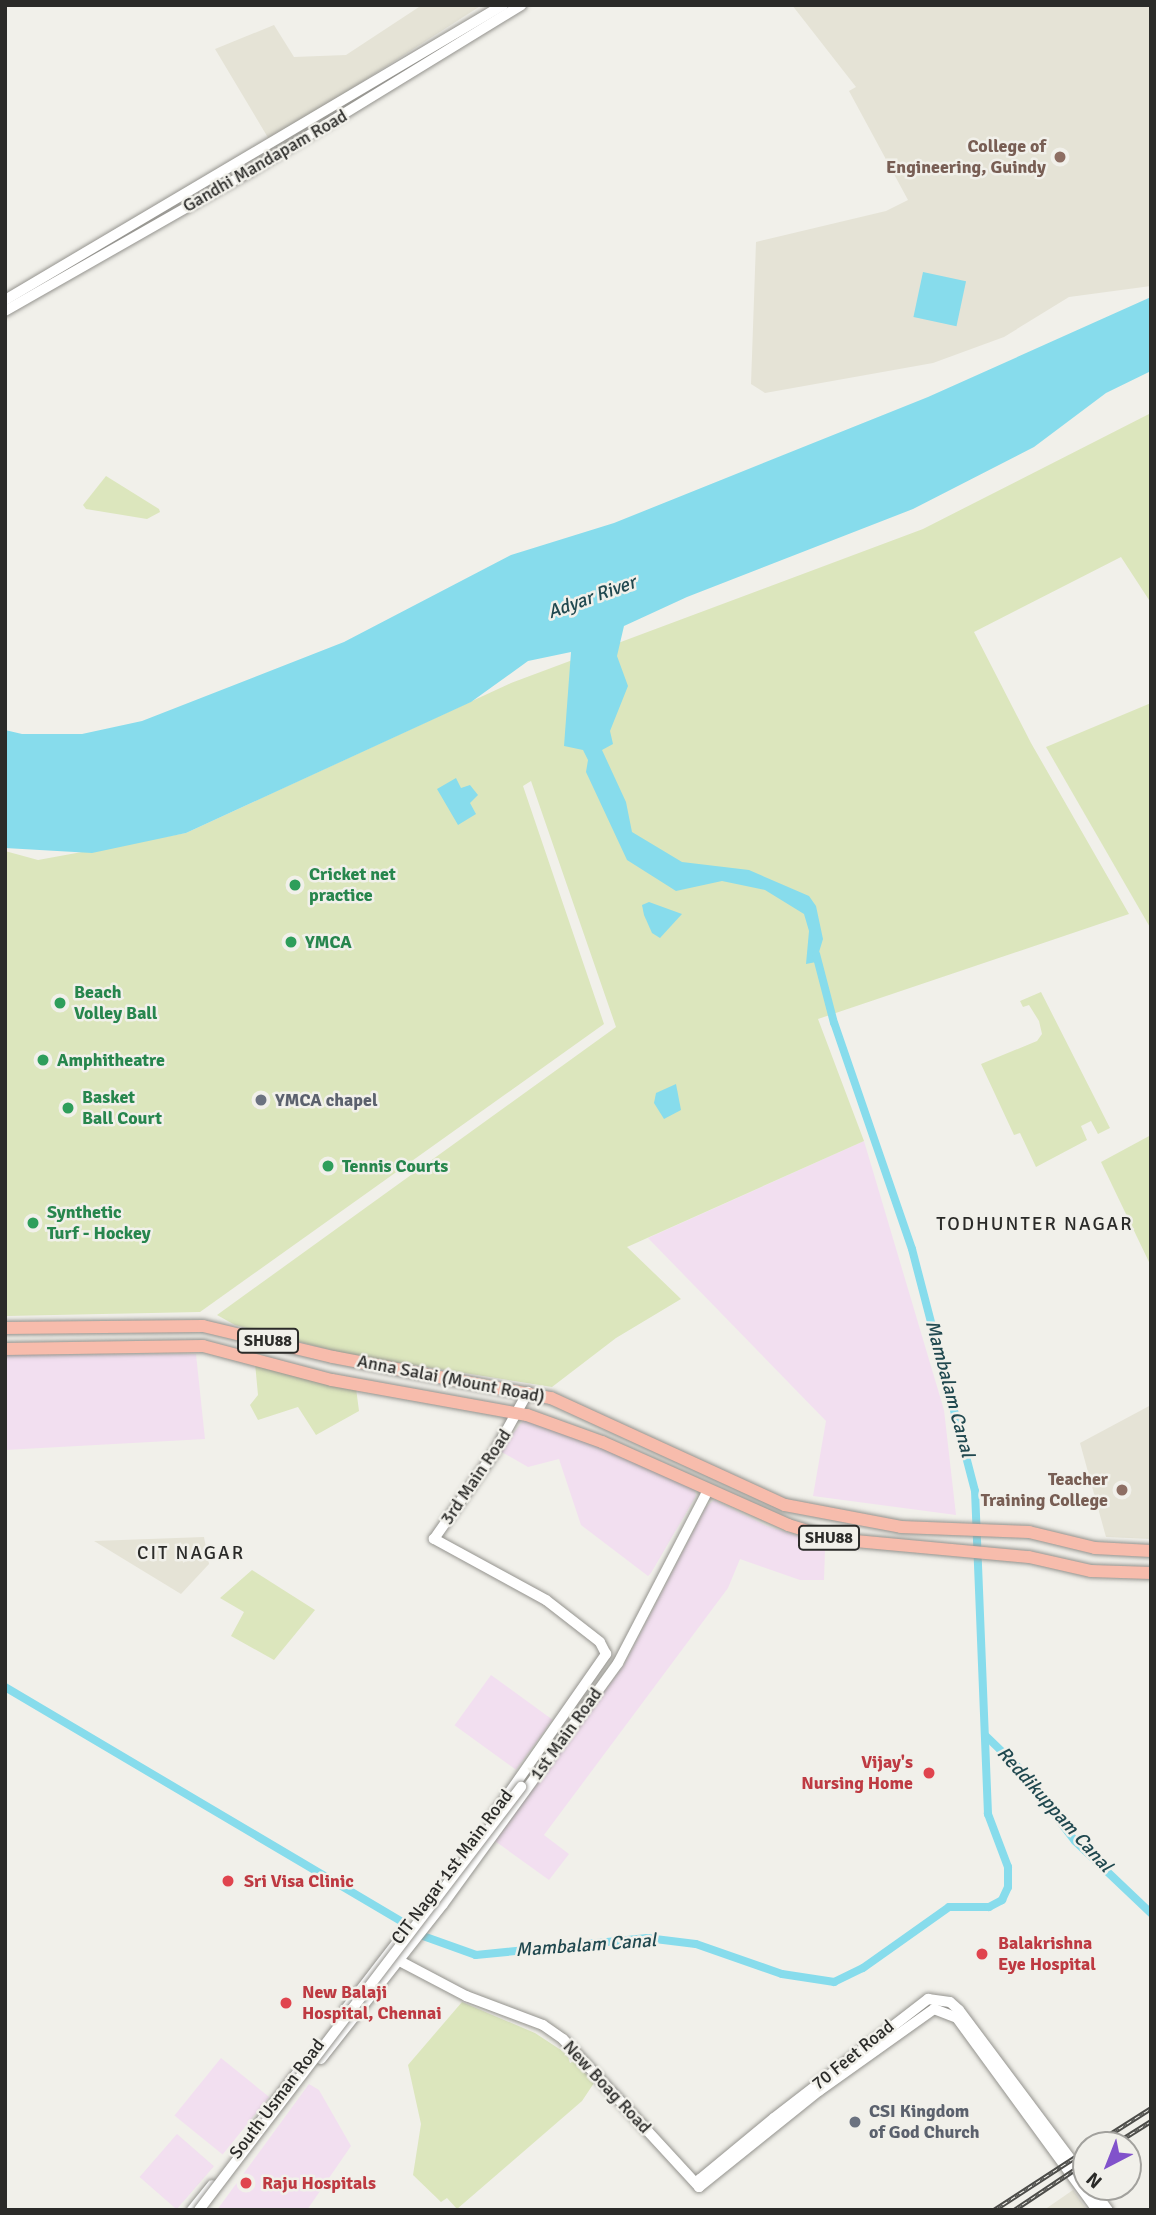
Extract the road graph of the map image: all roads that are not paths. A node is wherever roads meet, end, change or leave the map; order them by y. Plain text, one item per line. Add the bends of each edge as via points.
1 (503, 5) edge
2 (521, 5) edge
3 (5, 300) edge
4 (5, 311) edge
5 (5, 1328) edge
6 (158, 1328) junction
7 (158, 1347) junction
8 (5, 1349) edge
9 (528, 1392) junction
10 (517, 1413) junction
11 (708, 1490) junction
12 (901, 1527) junction
13 (898, 1547) junction
14 (1095, 1548) junction
15 (1151, 1551) edge
16 (1091, 1571) junction
17 (1151, 1573) edge
18 (600, 1642) joint
19 (593, 1686) junction
20 (387, 1954) junction
21 (397, 1961) junction
22 (1072, 2161) edge
23 (699, 2187) junction
24 (192, 2210) edge
25 (202, 2210) edge
26 (1097, 2210) edge

1 - 3 main road, Gandhi Mandapam Road
2 - 4 main road, Gandhi Mandapam Road via 252,170
5 - 6 main road, Anna Salai (Mount Road) / SHU88
6 - 7 main road
6 - 9 main road, Anna Salai (Mount Road) / SHU88 via 203,1325 333,1357
7 - 8 main road, Anna Salai (Mount Road) / SHU88
7 - 10 main road, Anna Salai (Mount Road) / SHU88 via 203,1346 332,1380
9 - 10 main road, 3rd Main Road
9 - 12 main road, Anna Salai (Mount Road) / SHU88 via 551,1398 785,1506
10 - 11 main road, Anna Salai (Mount Road) / SHU88 via 602,1442
10 - 18 main road, 3rd Main Road via 434,1539 497,1569
11 - 13 main road, Anna Salai (Mount Road) / SHU88 via 788,1525 834,1539
11 - 19 main road, 1st Main Road via 641,1622
12 - 13 main road
12 - 14 main road, Anna Salai (Mount Road) / SHU88 via 1005,1531
13 - 16 main road, Anna Salai (Mount Road) / SHU88 via 1029,1557
14 - 15 main road, SHU88
14 - 16 main road
16 - 17 main road
18 - 19 main road, CIT Nagar 1st Main Road via 606,1654
19 - 20 main road, CIT Nagar 1st Main Road
19 - 21 main road, 1st Main Road
19 - 25 main road, bridge via 479,1848
20 - 21 main road, New Boag Road
20 - 24 main road, South Usman Road
21 - 23 main road, New Boag Road via 471,1998 543,2025 563,2039
21 - 25 main road, South Usman Road
22 - 23 main road, 70 Feet Road via 953,2004 928,1999 774,2118 700,2179
23 - 26 main road via 819,2091 934,2009 957,2018

